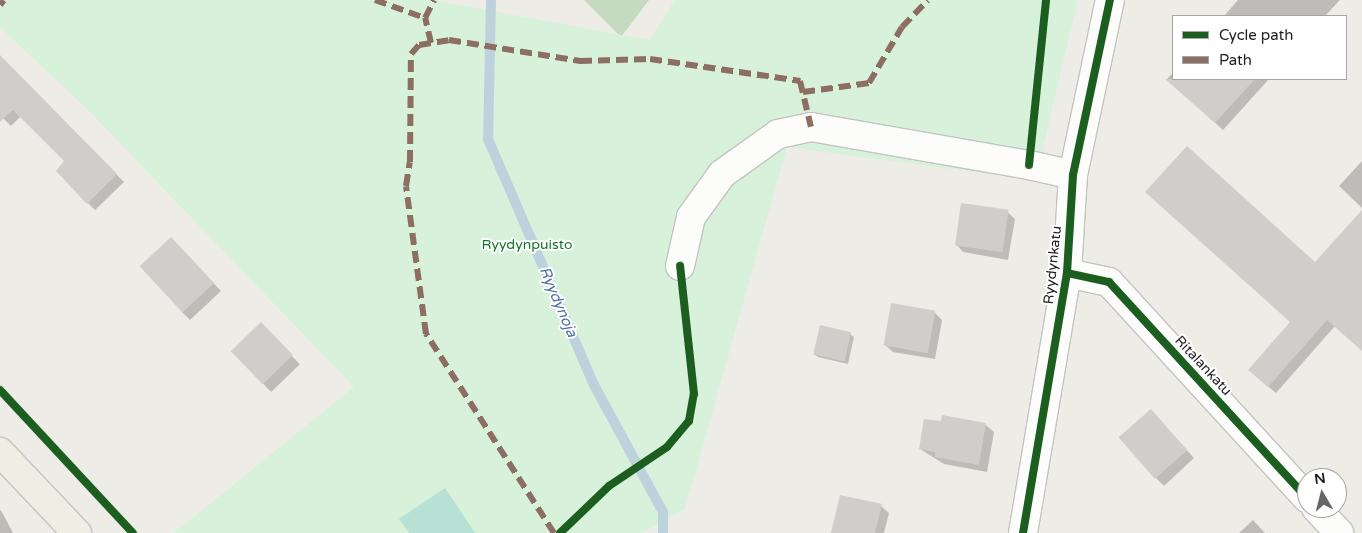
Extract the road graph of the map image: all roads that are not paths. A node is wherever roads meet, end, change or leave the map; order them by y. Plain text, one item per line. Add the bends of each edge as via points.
1 (1110, 0) edge
2 (1073, 175) junction
3 (680, 266) dead end
4 (1068, 273) junction
5 (0, 452) edge
6 (1297, 487) edge
7 (1325, 518) edge
8 (77, 533) edge
9 (1023, 533) edge
10 (1339, 533) edge

1 - 2 street, Ryydynkatu
2 - 3 street via 1029,164 811,127 778,134 722,174 691,216
2 - 4 street, Ryydynkatu
4 - 6 street, Ritalankatu via 1109,282
4 - 9 street, Ryydynkatu
5 - 8 main road
7 - 10 street

